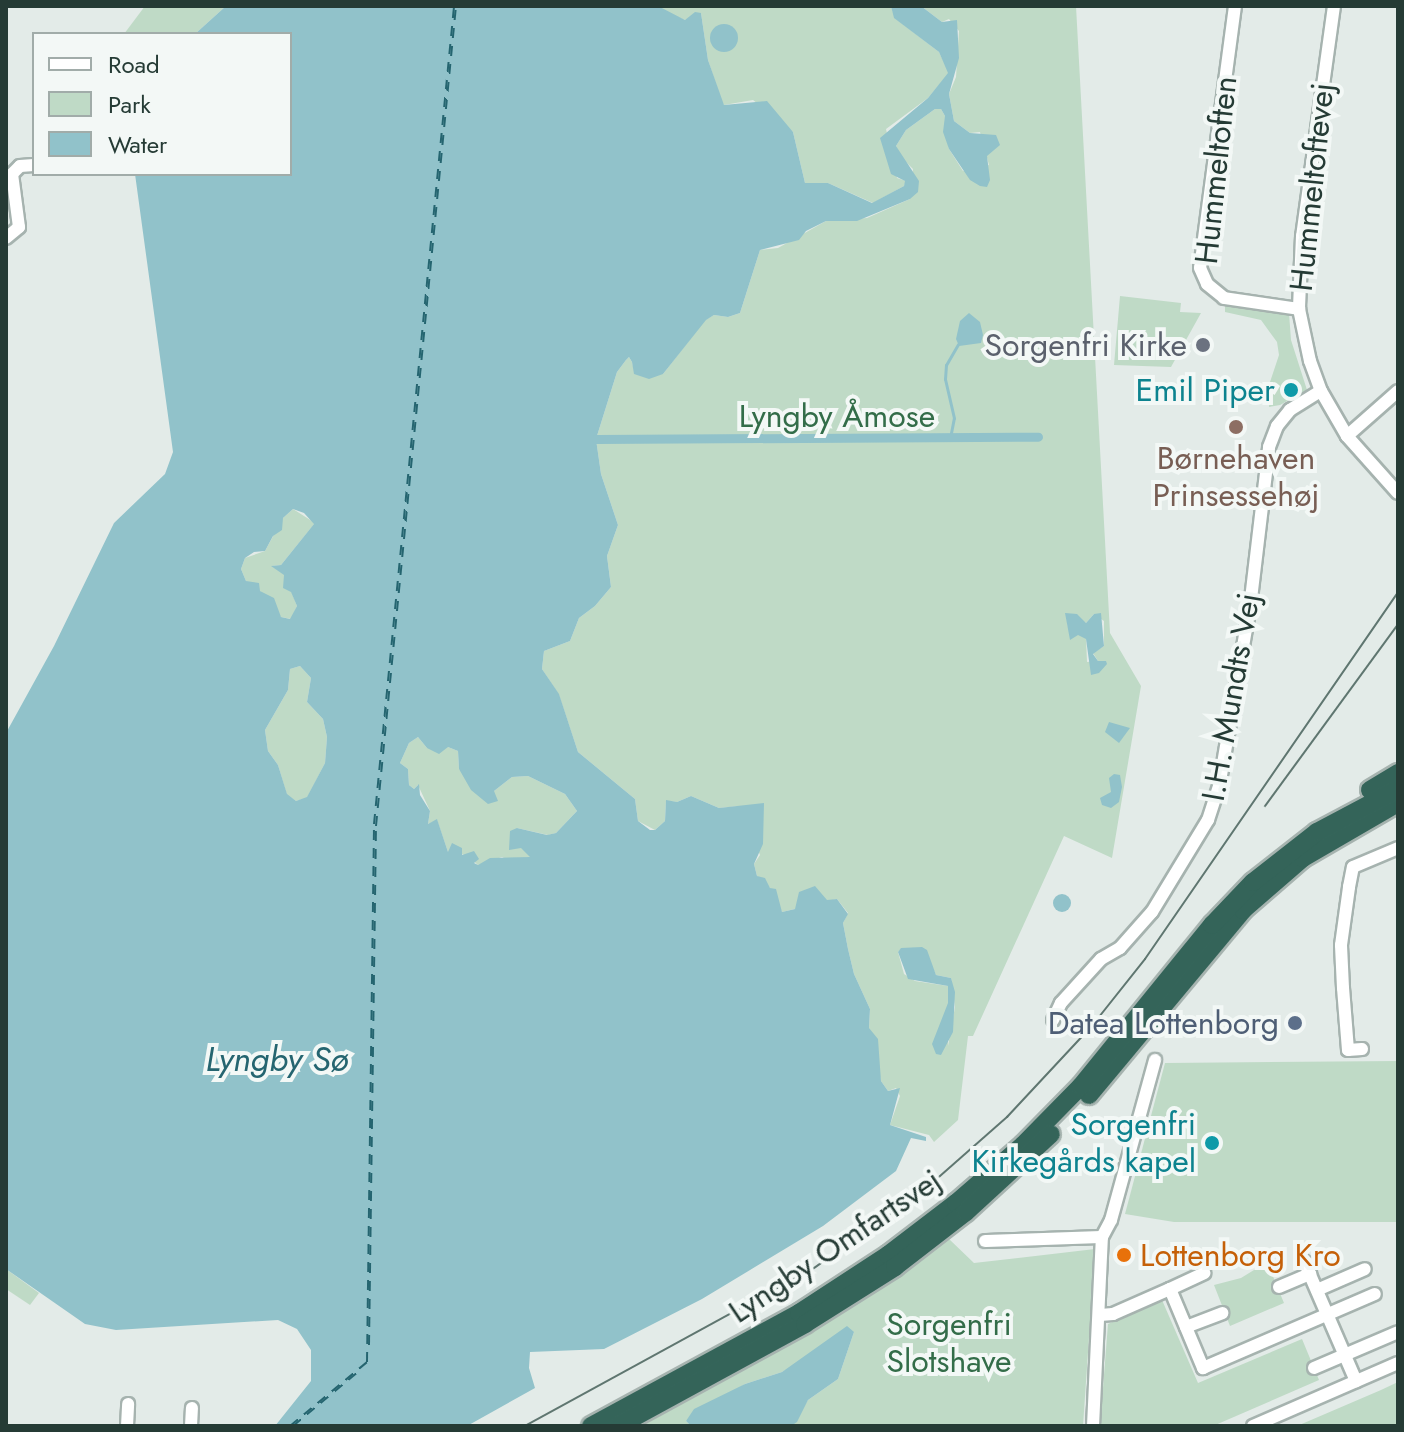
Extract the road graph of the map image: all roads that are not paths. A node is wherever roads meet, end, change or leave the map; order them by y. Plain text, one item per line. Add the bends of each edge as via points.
1 (1235, 6) edge
2 (1334, 6) edge
3 (32, 165) edge
4 (6, 238) edge
5 (1299, 309) junction
6 (1321, 391) junction
7 (1398, 391) edge
8 (1347, 436) junction
9 (1396, 490) edge
10 (1398, 773) edge
11 (1398, 789) edge
12 (1398, 803) edge
13 (1398, 817) edge
14 (1317, 832) junction
15 (1398, 848) edge
16 (1303, 858) junction
17 (1053, 1020) dead end
18 (1362, 1049) dead end
19 (1155, 1060) dead end
20 (1102, 1237) junction
21 (985, 1241) dead end
22 (1304, 1261) dead end
23 (1365, 1269) dead end
24 (1205, 1273) dead end
25 (1310, 1274) junction
26 (1279, 1287) dead end
27 (1170, 1289) junction
28 (1317, 1290) junction
29 (1375, 1294) dead end
30 (1222, 1313) dead end
31 (1327, 1314) junction
32 (1100, 1315) junction
33 (1186, 1327) junction
34 (1398, 1332) edge
35 (1344, 1355) junction
36 (1398, 1363) edge
37 (1314, 1368) dead end
38 (1356, 1381) junction
39 (128, 1404) dead end
40 (192, 1408) dead end
41 (127, 1426) edge
42 (191, 1426) edge
43 (591, 1426) edge
44 (618, 1426) edge
45 (1093, 1426) edge
46 (1253, 1426) edge

1 - 5 street, Hummeltoften via 1200,268 1207,284 1224,298
2 - 5 street, Hummeltoftevej via 1302,236
3 - 4 street via 20,166 12,174 19,227
5 - 6 street, Hummeltoftevej
6 - 8 street, Hummeltoftevej
6 - 17 street, I.H. Mundts Vej via 1290,410 1269,447 1251,599 1219,787 1208,820 1152,912 1120,948 1101,959 1061,1003
7 - 8 street
8 - 9 street, Hummeltoftevej
10 - 14 highway via 1351,801
11 - 14 highway, Lyngby Omfartsvej
12 - 16 highway, Lyngby Omfartsvej
13 - 16 highway
14 - 43 highway, Lyngby Omfartsvej via 1253,882 1081,1086 956,1203 799,1313
15 - 18 street via 1353,867 1349,887 1341,945 1343,988 1348,1050
16 - 44 highway, Lyngby Omfartsvej via 1228,927 1091,1093 966,1212 895,1267 818,1316
19 - 20 street
20 - 21 street
20 - 32 street
22 - 25 street
23 - 28 street
24 - 27 street
25 - 26 street
25 - 28 street
27 - 32 street
27 - 33 street
28 - 31 street
29 - 31 street
30 - 33 street
31 - 33 street via 1203,1368
31 - 35 street
32 - 45 street
34 - 35 street
35 - 37 street
35 - 38 street
36 - 38 street
38 - 46 street
39 - 41 street
40 - 42 street

